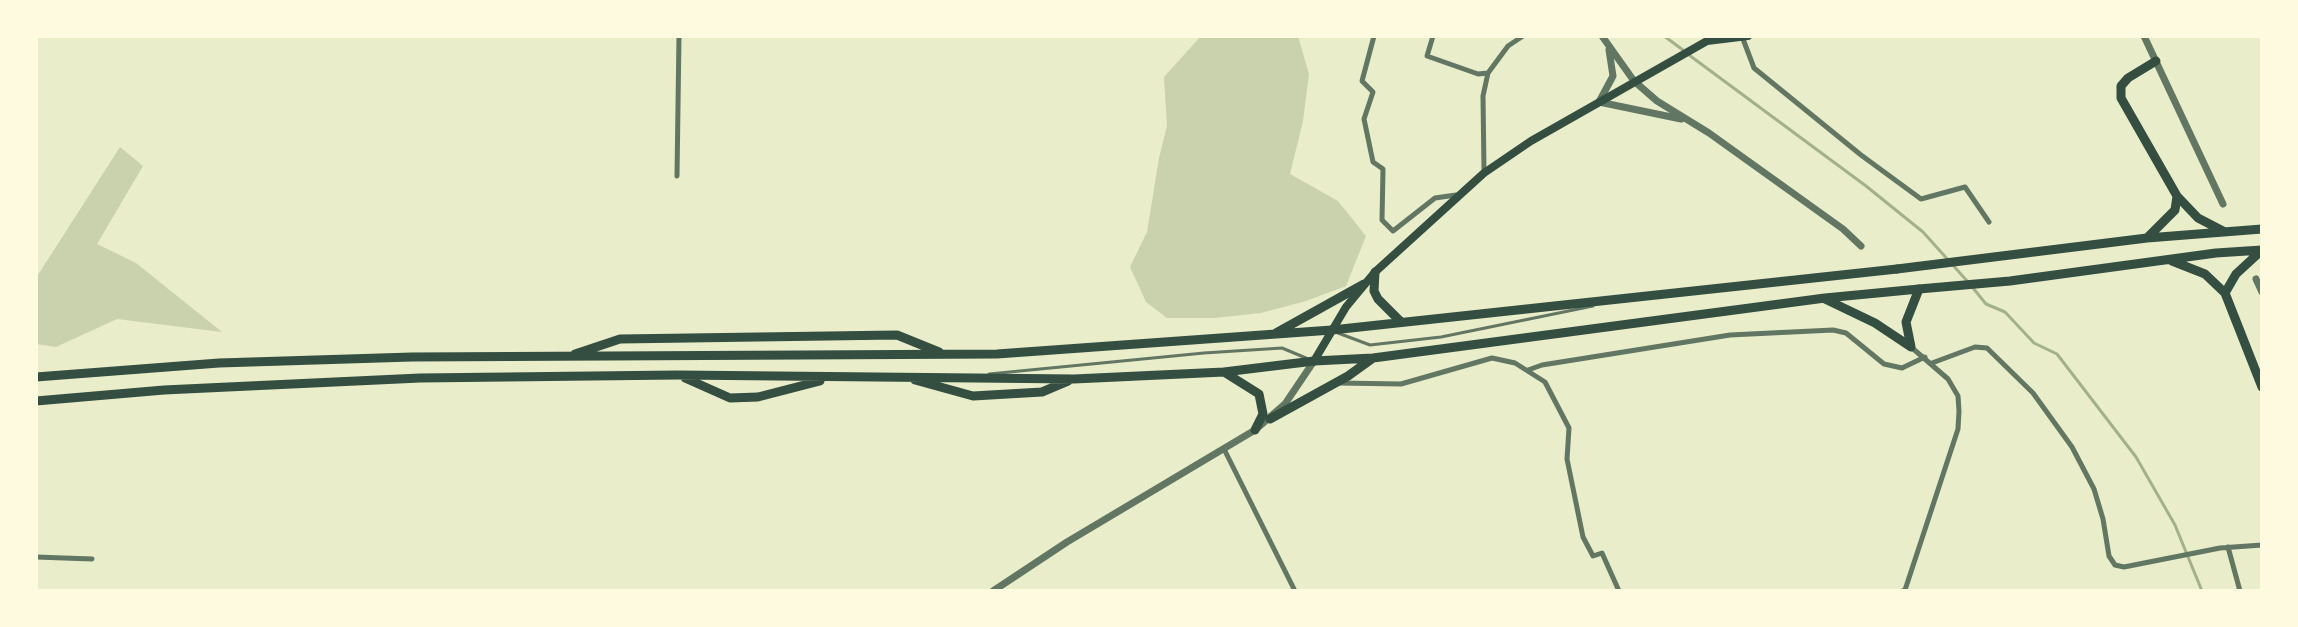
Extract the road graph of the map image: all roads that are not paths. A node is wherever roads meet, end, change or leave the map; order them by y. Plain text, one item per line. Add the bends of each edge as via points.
1 (679, 36) edge
2 (1374, 36) edge
3 (1433, 36) edge
4 (1523, 36) edge
5 (1602, 36) edge
6 (2144, 36) edge
7 (1729, 37) edge
8 (1745, 37) edge
9 (1708, 39) edge
10 (1609, 47) junction
11 (2156, 61) junction
12 (1488, 73) junction
13 (1634, 81) junction
14 (1599, 102) junction
15 (1687, 120) junction
16 (1484, 173) junction
17 (677, 176) dead end
18 (1461, 195) junction
19 (2177, 196) junction
20 (2223, 204) dead end
21 (1989, 222) dead end
22 (2262, 229) edge
23 (2223, 231) junction
24 (2147, 238) junction
25 (1861, 246) dead end
26 (2261, 250) edge
27 (2169, 260) junction
28 (1375, 272) junction
29 (2256, 279) dead end
30 (1364, 284) junction
31 (1919, 289) junction
32 (2262, 292) edge
33 (2225, 293) junction
34 (1636, 298) junction
35 (1825, 298) junction
36 (1401, 322) junction
37 (1332, 330) junction
38 (1273, 335) junction
39 (1911, 347) junction
40 (946, 354) junction
41 (566, 357) junction
42 (1925, 357) junction
43 (1373, 358) junction
44 (1314, 361) junction
45 (1932, 363) junction
46 (1527, 371) junction
47 (1224, 372) junction
48 (678, 375) junction
49 (900, 376) junction
50 (36, 377) edge
51 (834, 377) junction
52 (957, 377) junction
53 (1074, 379) junction
54 (1334, 383) junction
55 (2262, 387) edge
56 (36, 401) edge
57 (1270, 419) junction
58 (1255, 430) junction
59 (1224, 449) junction
60 (2262, 545) edge
61 (2224, 548) junction
62 (36, 557) edge
63 (92, 559) dead end
64 (993, 591) edge
65 (1295, 591) edge
66 (1619, 591) edge
67 (1902, 591) edge
68 (2240, 591) edge

1 - 17 street
2 - 18 street via 1362,81 1373,92 1364,119 1373,162 1383,169 1382,220 1393,231 1435,198
3 - 12 street via 1427,56
4 - 12 street
5 - 10 street
6 - 11 street
7 - 8 main road
7 - 9 main road
8 - 21 street via 1754,68 1897,181 1921,199 1965,187
9 - 13 main road
10 - 13 street
10 - 14 street via 1613,76
11 - 19 main road via 2128,78 2121,98
11 - 20 street
12 - 16 street via 1483,96
13 - 14 main road
13 - 15 street
14 - 15 street
14 - 16 main road
15 - 25 street
16 - 18 main road
18 - 28 main road
19 - 23 main road via 2198,218
19 - 24 main road via 2175,210
22 - 23 main road
23 - 24 main road
24 - 34 main road
26 - 27 main road
26 - 33 main road
27 - 31 main road
27 - 33 main road via 2205,274
28 - 30 main road
28 - 36 main road via 1378,299
29 - 32 street
30 - 37 main road
30 - 38 main road
31 - 35 main road
31 - 39 main road via 1906,322
33 - 55 main road
34 - 36 main road
34 - 37 lane via 1441,337 1370,345
35 - 39 main road
35 - 43 main road
36 - 37 main road
37 - 38 main road
37 - 44 main road
38 - 40 main road
39 - 42 street
40 - 41 main road
40 - 41 main road via 897,335 620,339
41 - 50 main road via 219,363
42 - 45 street
42 - 46 street via 1902,368 1884,364 1846,333 1822,331 1730,335
43 - 44 main road
43 - 54 main road
44 - 47 main road
44 - 52 lane via 1282,348
44 - 57 street
45 - 61 street via 1975,347 1987,348 2033,393 2094,489 2115,565
45 - 67 street via 1958,396 1958,429
46 - 54 street via 1492,358 1401,384
46 - 66 street via 1545,382 1569,428 1567,459 1583,537 1593,556 1602,553
47 - 53 main road
47 - 58 main road via 1259,394 1263,414
48 - 51 main road
48 - 51 main road via 730,398 758,397
48 - 56 main road via 405,379
49 - 51 main road
49 - 52 main road
49 - 53 main road via 973,396 1042,392
52 - 53 main road
54 - 57 main road
57 - 58 street
58 - 59 street
59 - 64 street
59 - 65 street
60 - 61 street
61 - 68 street
62 - 63 street

